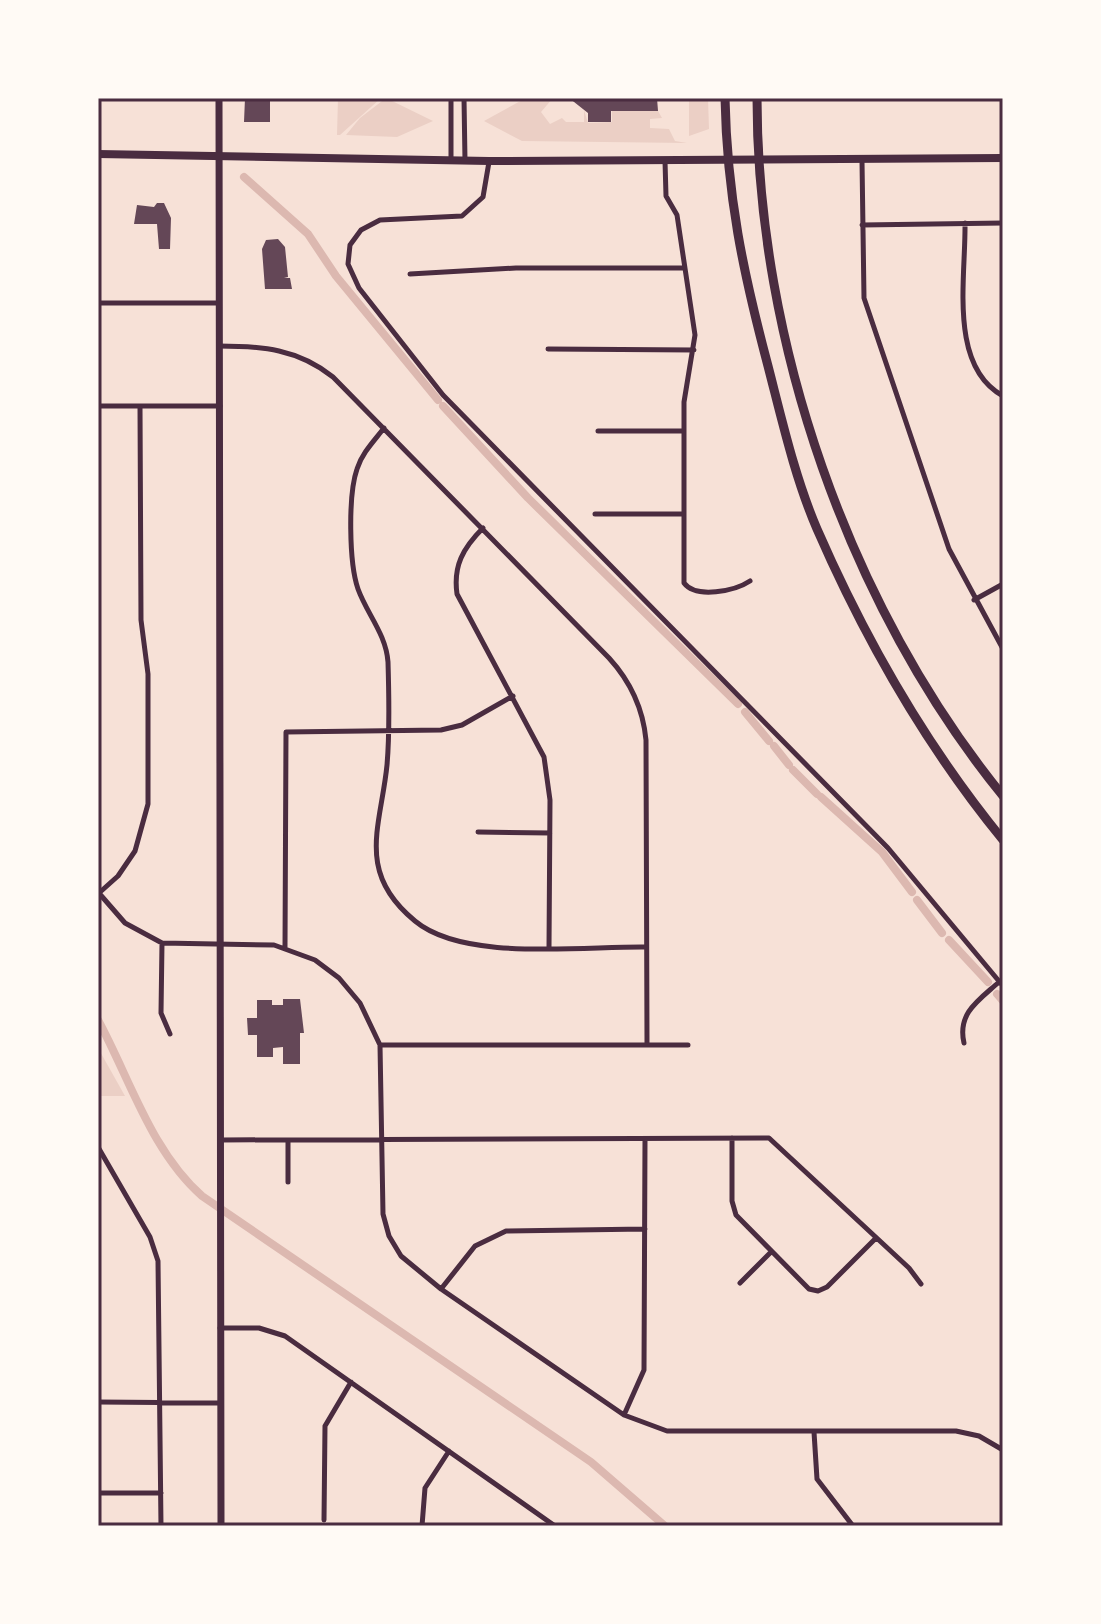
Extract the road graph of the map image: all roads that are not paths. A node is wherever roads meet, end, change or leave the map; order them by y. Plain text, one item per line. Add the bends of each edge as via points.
1 (219, 98) edge
2 (451, 98) edge
3 (464, 98) edge
4 (725, 98) edge
5 (757, 98) edge
6 (98, 154) edge
7 (218, 155) junction
8 (1003, 158) edge
9 (451, 160) junction
10 (465, 161) junction
11 (489, 161) junction
12 (665, 161) junction
13 (862, 161) junction
14 (965, 223) junction
15 (1003, 223) edge
16 (862, 225) junction
17 (682, 268) junction
18 (410, 274) dead end
19 (98, 303) edge
20 (219, 303) junction
21 (219, 346) junction
22 (548, 349) dead end
23 (694, 350) junction
24 (1003, 396) edge
25 (98, 406) edge
26 (140, 406) junction
27 (220, 406) junction
28 (384, 428) junction
29 (598, 431) dead end
30 (683, 431) junction
31 (595, 514) dead end
32 (683, 514) junction
33 (483, 528) junction
34 (750, 581) dead end
35 (1003, 584) edge
36 (974, 600) junction
37 (1003, 649) edge
38 (513, 696) junction
39 (388, 732) junction
40 (1003, 796) edge
41 (478, 832) dead end
42 (550, 833) junction
43 (1003, 840) edge
44 (98, 893) edge
45 (162, 943) junction
46 (221, 943) junction
47 (549, 947) junction
48 (646, 947) junction
49 (285, 948) junction
50 (1001, 984) edge
51 (170, 1034) dead end
52 (964, 1043) dead end
53 (647, 1044) junction
54 (380, 1045) junction
55 (688, 1045) dead end
56 (732, 1138) junction
57 (221, 1140) junction
58 (288, 1140) junction
59 (383, 1140) junction
60 (645, 1140) junction
61 (98, 1147) edge
62 (288, 1182) dead end
63 (645, 1229) junction
64 (875, 1239) junction
65 (771, 1252) junction
66 (740, 1283) dead end
67 (921, 1284) dead end
68 (441, 1289) junction
69 (220, 1328) junction
70 (351, 1382) junction
71 (98, 1402) edge
72 (160, 1402) junction
73 (221, 1403) junction
74 (624, 1415) junction
75 (814, 1432) junction
76 (1003, 1450) edge
77 (449, 1451) junction
78 (98, 1493) edge
79 (161, 1493) junction
80 (324, 1520) dead end
81 (161, 1526) edge
82 (221, 1526) edge
83 (422, 1526) edge
84 (555, 1526) edge
85 (853, 1526) edge

1 - 7 main road
2 - 9 street
3 - 10 street
4 - 43 highway via 738,250 816,526 908,704 964,793
5 - 40 highway via 762,198 779,310 838,509 875,593 925,682
6 - 7 main road
7 - 9 main road
7 - 20 main road
8 - 13 main road
9 - 10 main road
10 - 11 main road
11 - 12 main road
11 - 50 street via 483,197 462,216 380,220 361,230 350,245 348,264 359,288 443,395 888,848
12 - 13 main road
12 - 17 street via 666,196 677,215
13 - 16 street
14 - 15 street
14 - 16 street
14 - 24 street via 967,351 984,383
16 - 36 street via 864,298 949,549
17 - 18 street
17 - 23 street
19 - 20 street
20 - 21 main road
21 - 27 main road
21 - 28 street via 276,349 308,360 333,377
22 - 23 street
23 - 30 street
25 - 26 street
26 - 27 street
26 - 44 street via 148,804 142,837 131,859
27 - 46 main road
28 - 33 street
28 - 39 street via 357,468 353,550 357,587 386,649
29 - 30 street
30 - 32 street
31 - 32 street
32 - 34 street via 687,588 732,590
33 - 38 street via 460,557 457,594
33 - 48 street via 609,658 634,694 646,740
35 - 36 street
36 - 37 street
38 - 39 street via 452,728
38 - 42 street via 544,757
39 - 47 street via 376,846 383,878 401,908 437,936 464,945
39 - 49 street via 286,732
41 - 42 street
42 - 47 street
44 - 45 street via 125,923
45 - 46 street
45 - 51 street via 161,1013
46 - 49 street
46 - 57 main road
47 - 48 street
48 - 53 street
49 - 54 street via 315,960 339,978 360,1003
50 - 52 street via 964,1016
53 - 54 street
53 - 55 street
54 - 59 street
56 - 60 street
56 - 64 street via 777,1142
56 - 65 street via 734,1211
57 - 58 street
57 - 69 main road
58 - 59 street
58 - 62 street
59 - 60 street
59 - 68 street via 383,1214 389,1236 408,1264
60 - 63 street
61 - 72 street via 150,1237 158,1261
63 - 68 street via 506,1231 475,1246
63 - 74 street via 644,1370
64 - 65 street via 818,1291 804,1285
64 - 67 street
65 - 66 street
68 - 74 street
69 - 70 street via 278,1333
69 - 73 main road
70 - 77 street
70 - 80 street via 325,1426
71 - 72 street
72 - 73 street
72 - 79 street
73 - 82 main road
74 - 75 street via 667,1431
75 - 76 street via 956,1431
75 - 85 street via 817,1479
77 - 83 street via 425,1488
77 - 84 street
78 - 79 street
79 - 81 street

